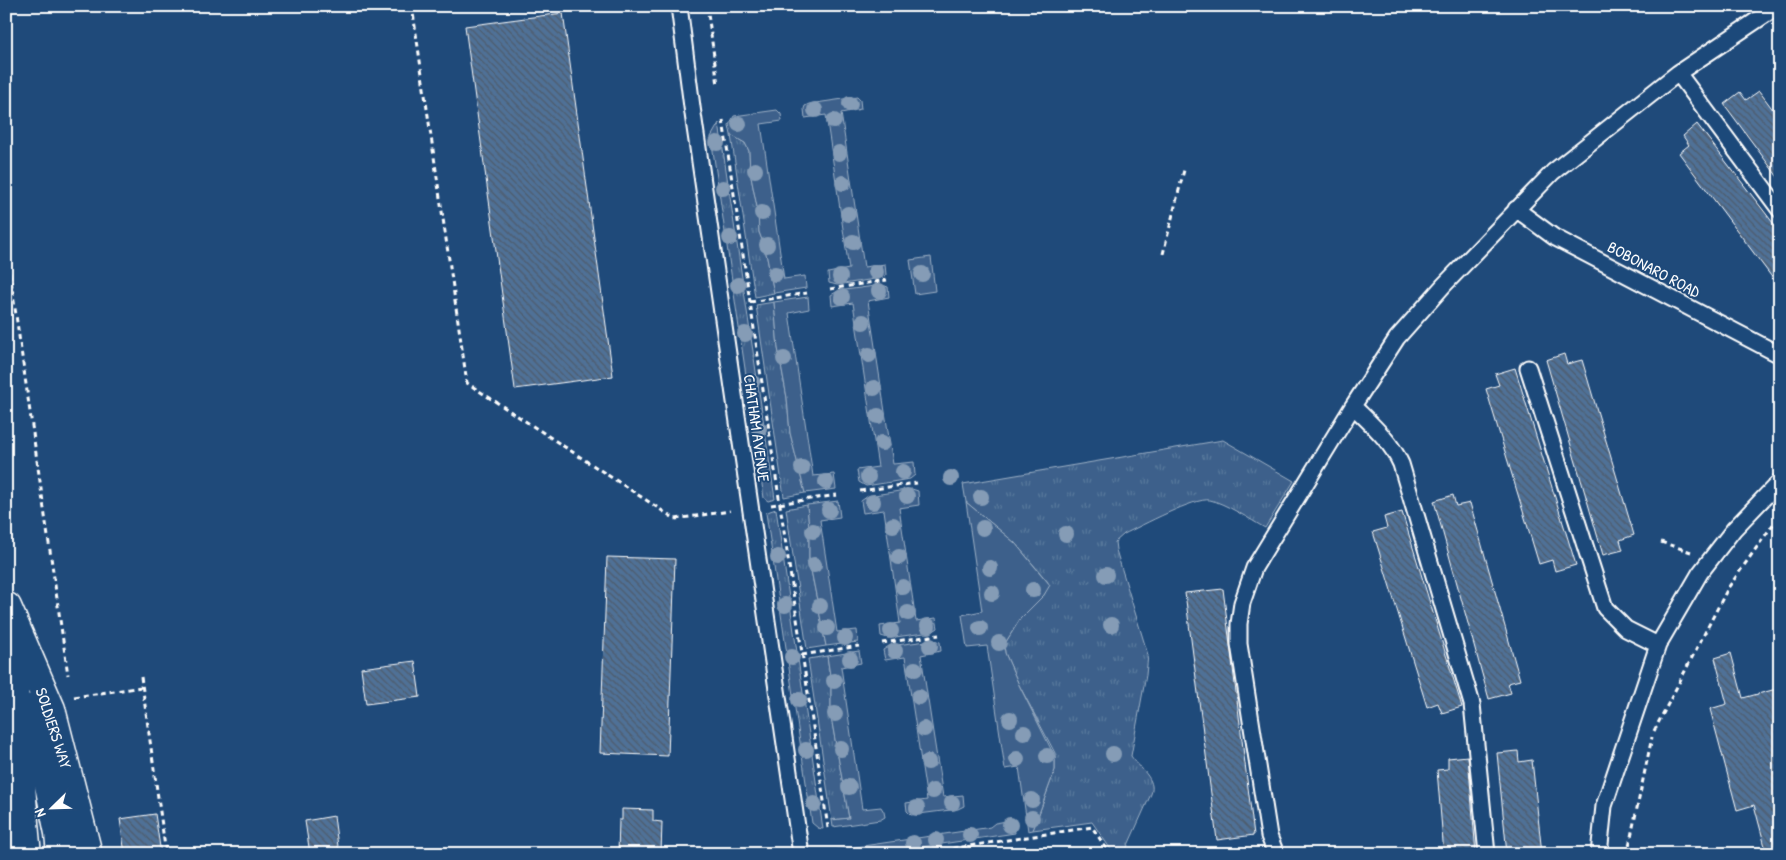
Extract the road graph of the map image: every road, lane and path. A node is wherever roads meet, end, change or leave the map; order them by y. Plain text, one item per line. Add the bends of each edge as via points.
1 (412, 6) edge
2 (679, 6) edge
3 (707, 6) edge
4 (1778, 6) edge
5 (1678, 73) junction
6 (718, 85) dead end
7 (723, 120) dead end
8 (1184, 170) dead end
9 (1516, 209) junction
10 (1780, 210) edge
11 (6, 246) edge
12 (1163, 254) dead end
13 (887, 280) dead end
14 (830, 289) dead end
15 (807, 293) dead end
16 (750, 302) junction
17 (1780, 355) edge
18 (1528, 368) dead end
19 (1353, 406) junction
20 (1780, 481) edge
21 (917, 483) dead end
22 (860, 492) dead end
23 (837, 495) dead end
24 (780, 503) junction
25 (751, 508) junction
26 (1774, 523) dead end
27 (6, 606) edge
28 (6, 611) edge
29 (939, 635) dead end
30 (882, 643) dead end
31 (1658, 645) junction
32 (859, 646) dead end
33 (802, 655) junction
34 (141, 677) dead end
35 (68, 678) dead end
36 (142, 687) junction
37 (72, 706) dead end
38 (828, 828) dead end
39 (950, 849) junction
40 (27, 854) edge
41 (61, 854) edge
42 (88, 854) edge
43 (166, 854) edge
44 (801, 854) edge
45 (917, 854) edge
46 (952, 854) edge
47 (1110, 854) edge
48 (1276, 854) edge
49 (1487, 854) edge
50 (1599, 854) edge
51 (1629, 854) edge

1 - 25 path via 467,383 675,519
2 - 25 lane, CHATHAM AVENUE
3 - 6 path
4 - 5 lane
5 - 9 lane via 1553,172
5 - 10 lane
7 - 16 path
8 - 12 path
9 - 17 lane, BOBONARO ROAD via 1554,237
9 - 19 lane via 1397,338
11 - 35 path
13 - 14 path
15 - 16 path
16 - 24 path
18 - 31 lane via 1605,608 1626,629
19 - 48 lane via 1254,568 1242,603 1240,644 1269,836
19 - 49 lane via 1379,431 1401,464 1472,704
20 - 31 lane via 1734,529 1700,573
21 - 22 path
23 - 24 path
24 - 25 path
24 - 33 path
25 - 44 lane, CHATHAM AVENUE
26 - 51 path via 1728,588 1652,734
27 - 28 street
27 - 40 street, SOLDIERS WAY
27 - 41 street, SOLDIERS WAY via 36,719
27 - 42 street, SOLDIERS WAY via 51,709
29 - 30 path
31 - 50 lane via 1604,806
32 - 33 path
33 - 38 path
34 - 36 path
36 - 37 path via 71,697
36 - 43 path
39 - 45 path
39 - 46 path
39 - 47 path via 1092,827

